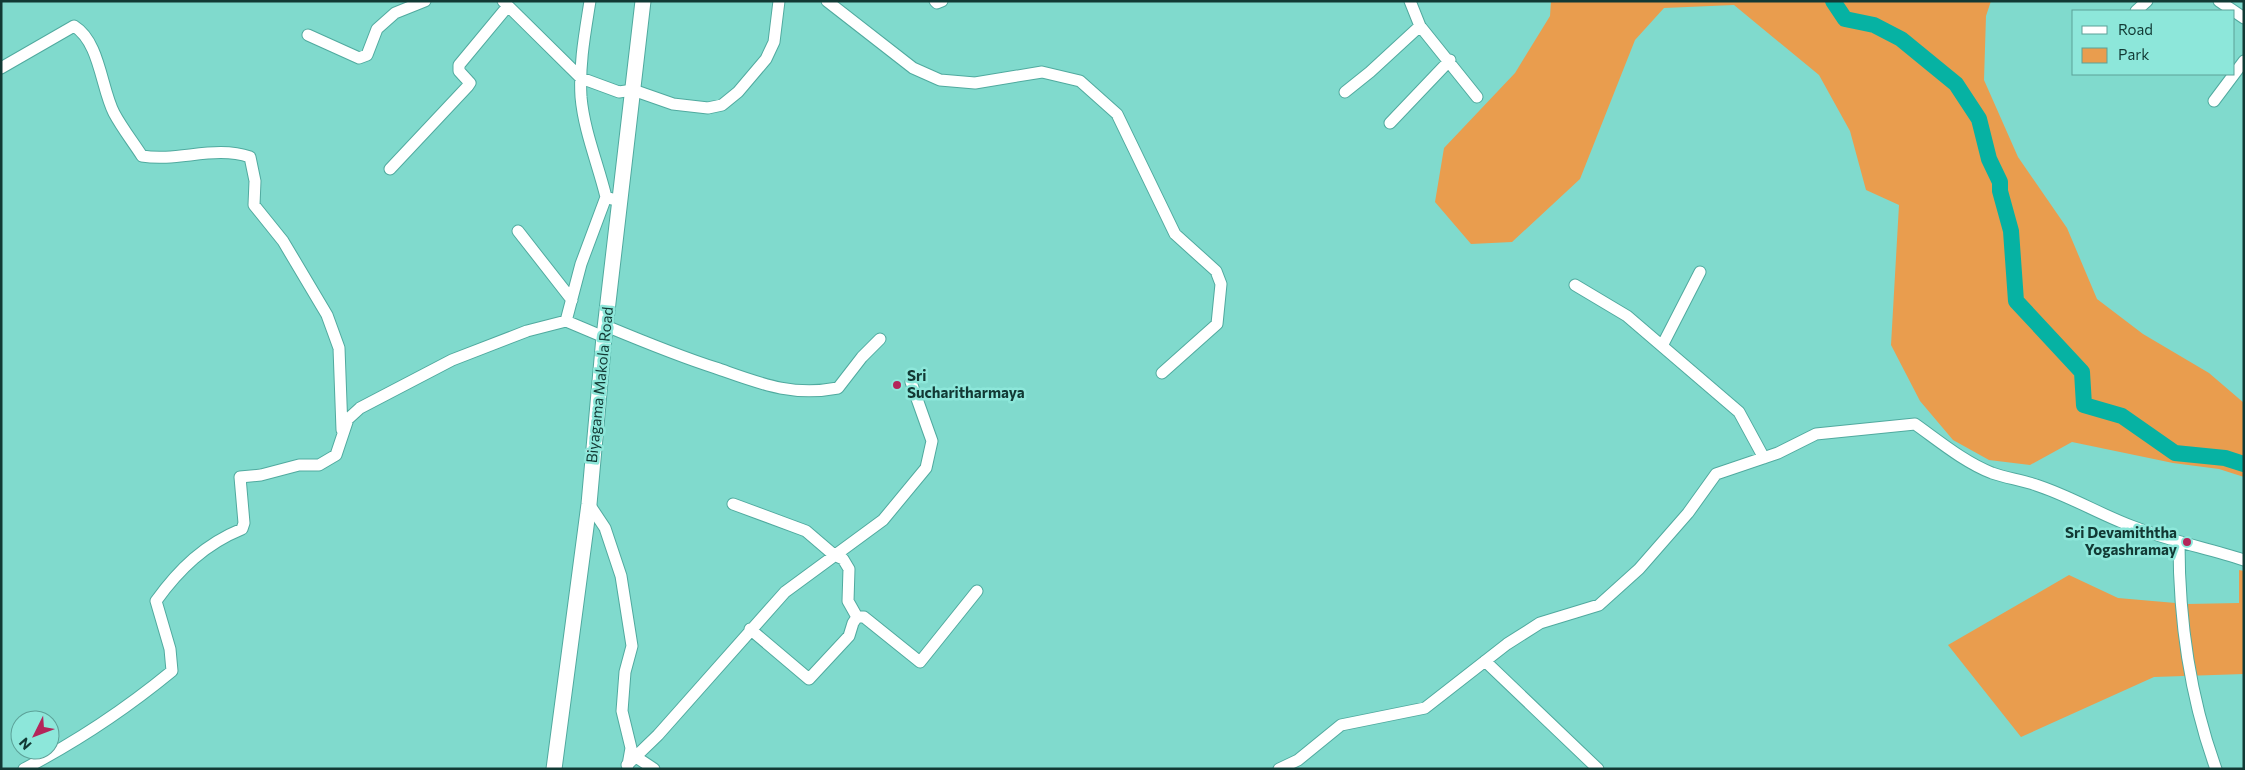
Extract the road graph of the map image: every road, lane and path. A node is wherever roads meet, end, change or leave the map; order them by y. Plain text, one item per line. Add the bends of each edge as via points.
1 (425, 1) edge
2 (590, 1) edge
3 (643, 1) edge
4 (779, 1) edge
5 (827, 1) edge
6 (934, 1) edge
7 (942, 1) edge
8 (1410, 1) edge
9 (2147, 1) edge
10 (2220, 1) edge
11 (505, 4) edge
12 (2137, 10) edge
13 (2233, 10) edge
14 (1420, 26) junction
15 (308, 35) dead end
16 (1450, 60) junction
17 (2244, 61) edge
18 (1, 68) edge
19 (2235, 73) edge
20 (2234, 75) edge
21 (580, 78) junction
22 (633, 90) junction
23 (1345, 92) dead end
24 (1477, 96) dead end
25 (2214, 101) dead end
26 (1390, 123) dead end
27 (390, 169) dead end
28 (614, 199) junction
29 (518, 231) dead end
30 (1700, 272) dead end
31 (1575, 285) dead end
32 (572, 300) junction
33 (566, 321) junction
34 (605, 331) junction
35 (880, 339) dead end
36 (1662, 346) junction
37 (1162, 373) dead end
38 (911, 382) dead end
39 (342, 434) junction
40 (1764, 458) junction
41 (589, 504) junction
42 (733, 504) dead end
43 (2179, 543) junction
44 (834, 555) junction
45 (2244, 560) edge
46 (977, 591) dead end
47 (857, 618) junction
48 (750, 629) junction
49 (1485, 661) junction
50 (630, 764) edge
51 (24, 769) edge
52 (554, 769) edge
53 (654, 769) edge
54 (1279, 769) edge
55 (1598, 769) edge
56 (2216, 769) edge

1 - 15 street via 395,13 377,29 364,57 359,58
2 - 21 street
3 - 22 main road, Biyagama Makola Road
4 - 22 street via 774,42 766,59 738,92 722,105 708,108 673,104
5 - 37 street via 913,68 940,80 975,82 1042,72 1080,82 1117,114 1175,234 1216,271 1221,284 1217,324
6 - 7 street
8 - 14 street
9 - 12 street
10 - 13 street
11 - 21 street
11 - 27 street via 459,65 459,71 470,83 468,86
14 - 16 street
14 - 23 street
16 - 24 street
16 - 26 street
17 - 19 street
18 - 39 street via 74,26 83,32 102,75 113,112 142,156 156,159 234,151 250,157 255,181 254,206 283,241 327,315 339,348
20 - 25 street
21 - 22 street via 619,92
21 - 28 street via 585,119
22 - 28 main road, Biyagama Makola Road
28 - 32 street via 581,264
28 - 34 main road, Biyagama Makola Road
29 - 32 street
30 - 36 street
31 - 36 street via 1626,316
32 - 33 street
33 - 34 street
33 - 39 street via 527,331 452,360 360,408 348,419
34 - 35 street via 761,385 820,392 838,388
34 - 41 main road, Biyagama Makola Road
36 - 40 street via 1739,412
38 - 44 street via 932,441 926,468 883,520
39 - 51 street via 336,455 319,465 299,465 240,477 242,529 218,539 174,576 156,601 170,649 172,670 112,715
40 - 43 street via 1816,434 1915,424 1992,473 2036,485 2132,527
40 - 49 street via 1716,474 1639,569 1599,605 1540,623
41 - 50 street via 604,528 621,576 632,646 625,672 622,711 631,748
41 - 52 main road, Biyagama Makola Road
42 - 44 street via 806,530
43 - 45 street
43 - 56 street via 2179,586 2195,696
44 - 47 street via 843,559 848,570 848,600
44 - 48 street via 785,592
46 - 47 street via 920,662 864,617
47 - 48 street via 849,636 809,679
48 - 50 street
49 - 54 street via 1425,708 1341,725 1298,760
49 - 55 street
50 - 53 street

